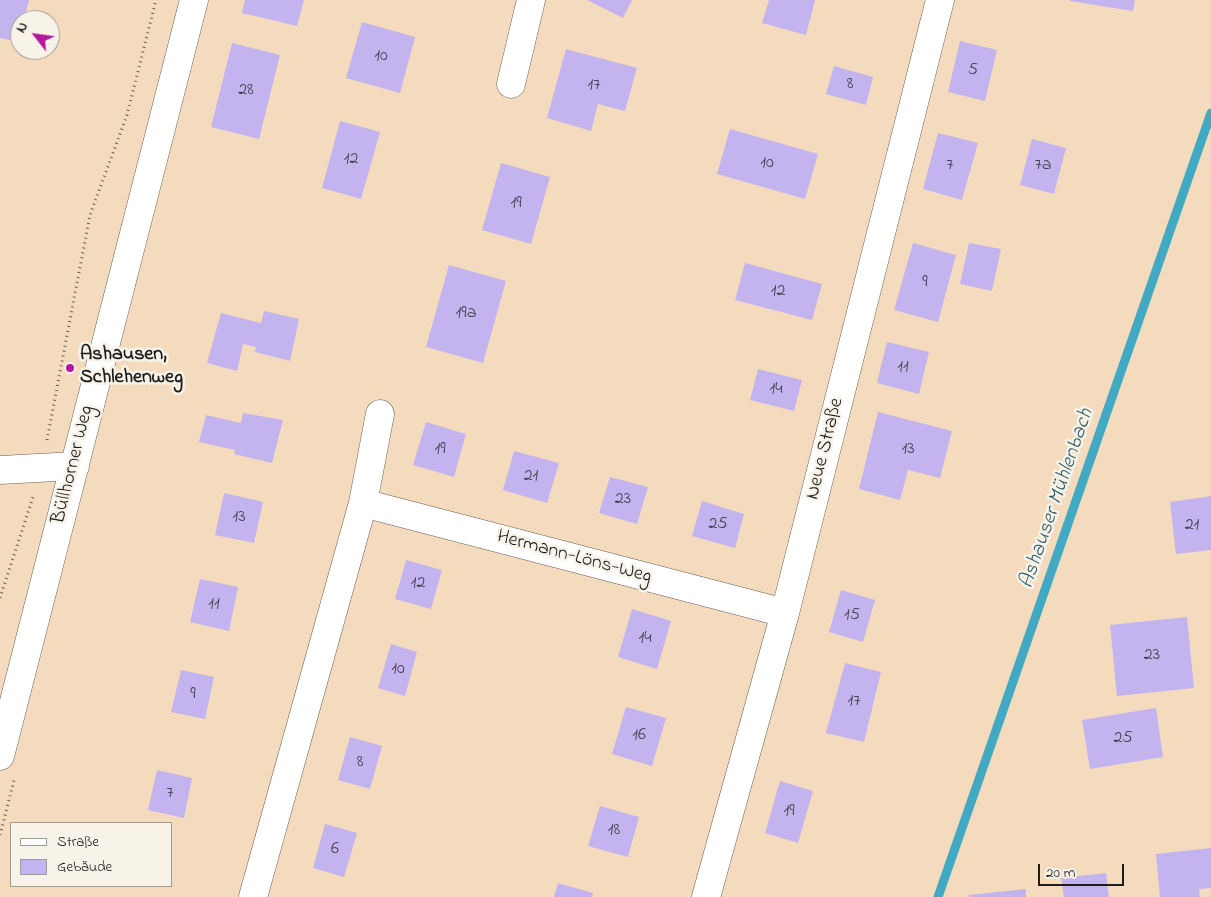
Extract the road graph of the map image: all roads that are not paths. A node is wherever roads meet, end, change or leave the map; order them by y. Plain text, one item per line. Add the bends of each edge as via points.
1 (194, 0) edge
2 (531, 0) edge
3 (940, 0) edge
4 (511, 84) dead end
5 (380, 414) dead end
6 (74, 466) junction
7 (0, 470) edge
8 (363, 504) junction
9 (785, 613) junction
10 (0, 756) edge
11 (253, 897) edge
12 (706, 897) edge

1 - 6 street, Büllhorner Weg
2 - 4 street
3 - 9 street, Neue Straße
5 - 8 street
6 - 7 street
6 - 10 street, Büllhorner Weg
8 - 9 street, Hermann-Löns-Weg
8 - 11 street
9 - 12 street, Neue Straße

